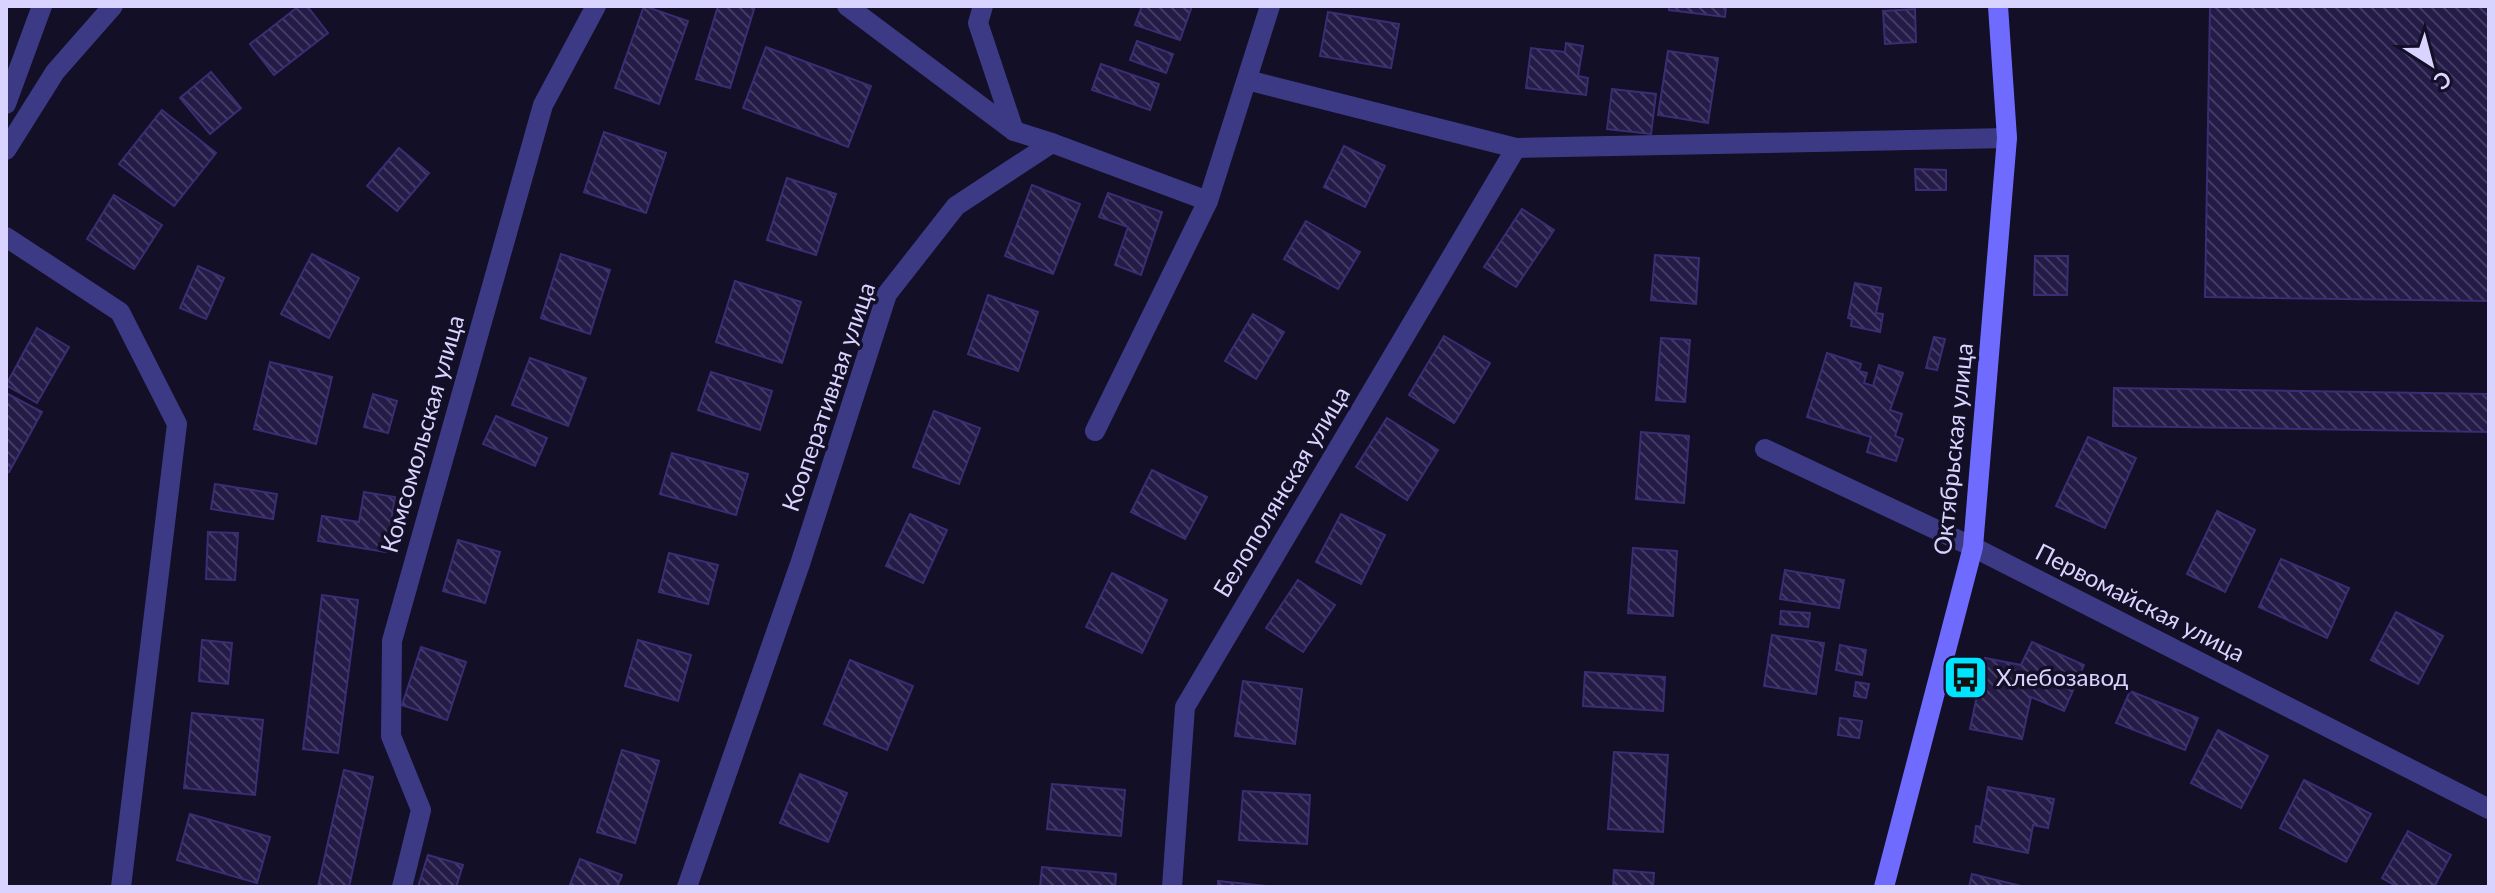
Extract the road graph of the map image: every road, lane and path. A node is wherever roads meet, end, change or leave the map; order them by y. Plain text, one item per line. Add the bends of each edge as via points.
1 (42, 6) edge
2 (113, 6) edge
3 (596, 6) edge
4 (847, 6) edge
5 (983, 6) edge
6 (1270, 6) edge
7 (1998, 6) edge
8 (1247, 80) junction
9 (6, 104) edge
10 (1014, 131) junction
11 (2007, 138) junction
12 (1052, 143) junction
13 (1516, 148) junction
14 (6, 150) edge
15 (1208, 201) junction
16 (6, 237) edge
17 (1095, 431) dead end
18 (1765, 449) dead end
19 (1973, 547) junction
20 (2489, 809) edge
21 (121, 887) edge
22 (402, 887) edge
23 (687, 887) edge
24 (1172, 887) edge
25 (1884, 887) edge

1 - 9 street
2 - 14 street via 55,72
3 - 22 street, Комсомольская улица via 543,105 392,641 391,736 421,810
4 - 10 street
5 - 10 street via 978,23
6 - 8 street
7 - 11 street, Октябрьская улица
8 - 13 street
8 - 15 street
10 - 12 street
11 - 13 street
11 - 19 street, Октябрьская улица
12 - 15 street
12 - 23 street, Кооперативная улица via 956,206 887,294
13 - 24 street, Белополянская улица via 1185,707
15 - 17 street
16 - 21 street via 120,312 177,424
18 - 19 street, Первомайская улица
19 - 20 street, Первомайская улица
19 - 25 street, Октябрьская улица

